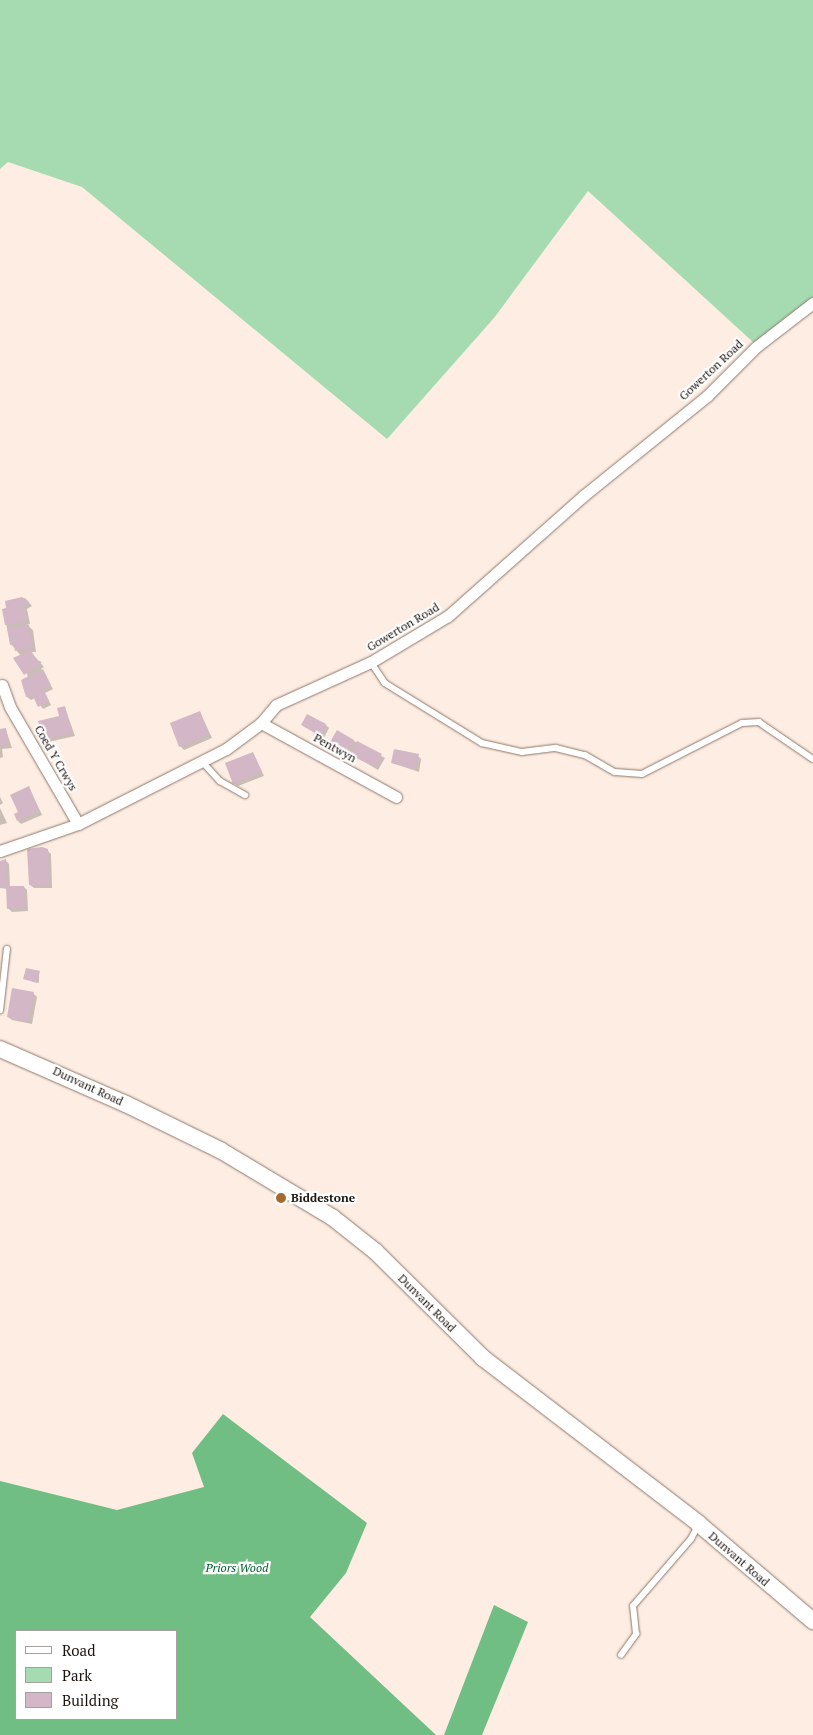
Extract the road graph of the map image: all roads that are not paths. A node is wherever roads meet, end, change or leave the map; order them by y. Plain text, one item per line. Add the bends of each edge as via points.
1 (813, 303) edge
2 (371, 662) junction
3 (2, 685) dead end
4 (5, 709) edge
5 (260, 723) junction
6 (813, 759) edge
7 (202, 761) junction
8 (245, 795) dead end
9 (396, 797) dead end
10 (78, 824) junction
11 (0, 850) edge
12 (7, 949) dead end
13 (0, 1011) edge
14 (0, 1049) edge
15 (699, 1524) junction
16 (813, 1621) edge
17 (621, 1655) dead end

1 - 2 street, Gowerton Road via 756,347 706,396 583,496 448,616
2 - 5 street, Gowerton Road via 276,705
2 - 6 lane via 384,683 482,743 522,752 556,748 585,755 615,772 642,774 742,723 759,722
3 - 4 street, Coed Y Crwys
4 - 10 street, Coed Y Crwys
5 - 7 street, Gowerton Road via 226,749
5 - 9 street, Pentwyn
7 - 8 lane via 220,781
7 - 10 street, Gowerton Road
10 - 11 street, Gowerton Road
12 - 13 lane
14 - 15 street, Dunvant Road via 220,1150 332,1217 376,1252 483,1358
15 - 16 street, Dunvant Road
15 - 17 lane via 687,1544 633,1606 636,1634

